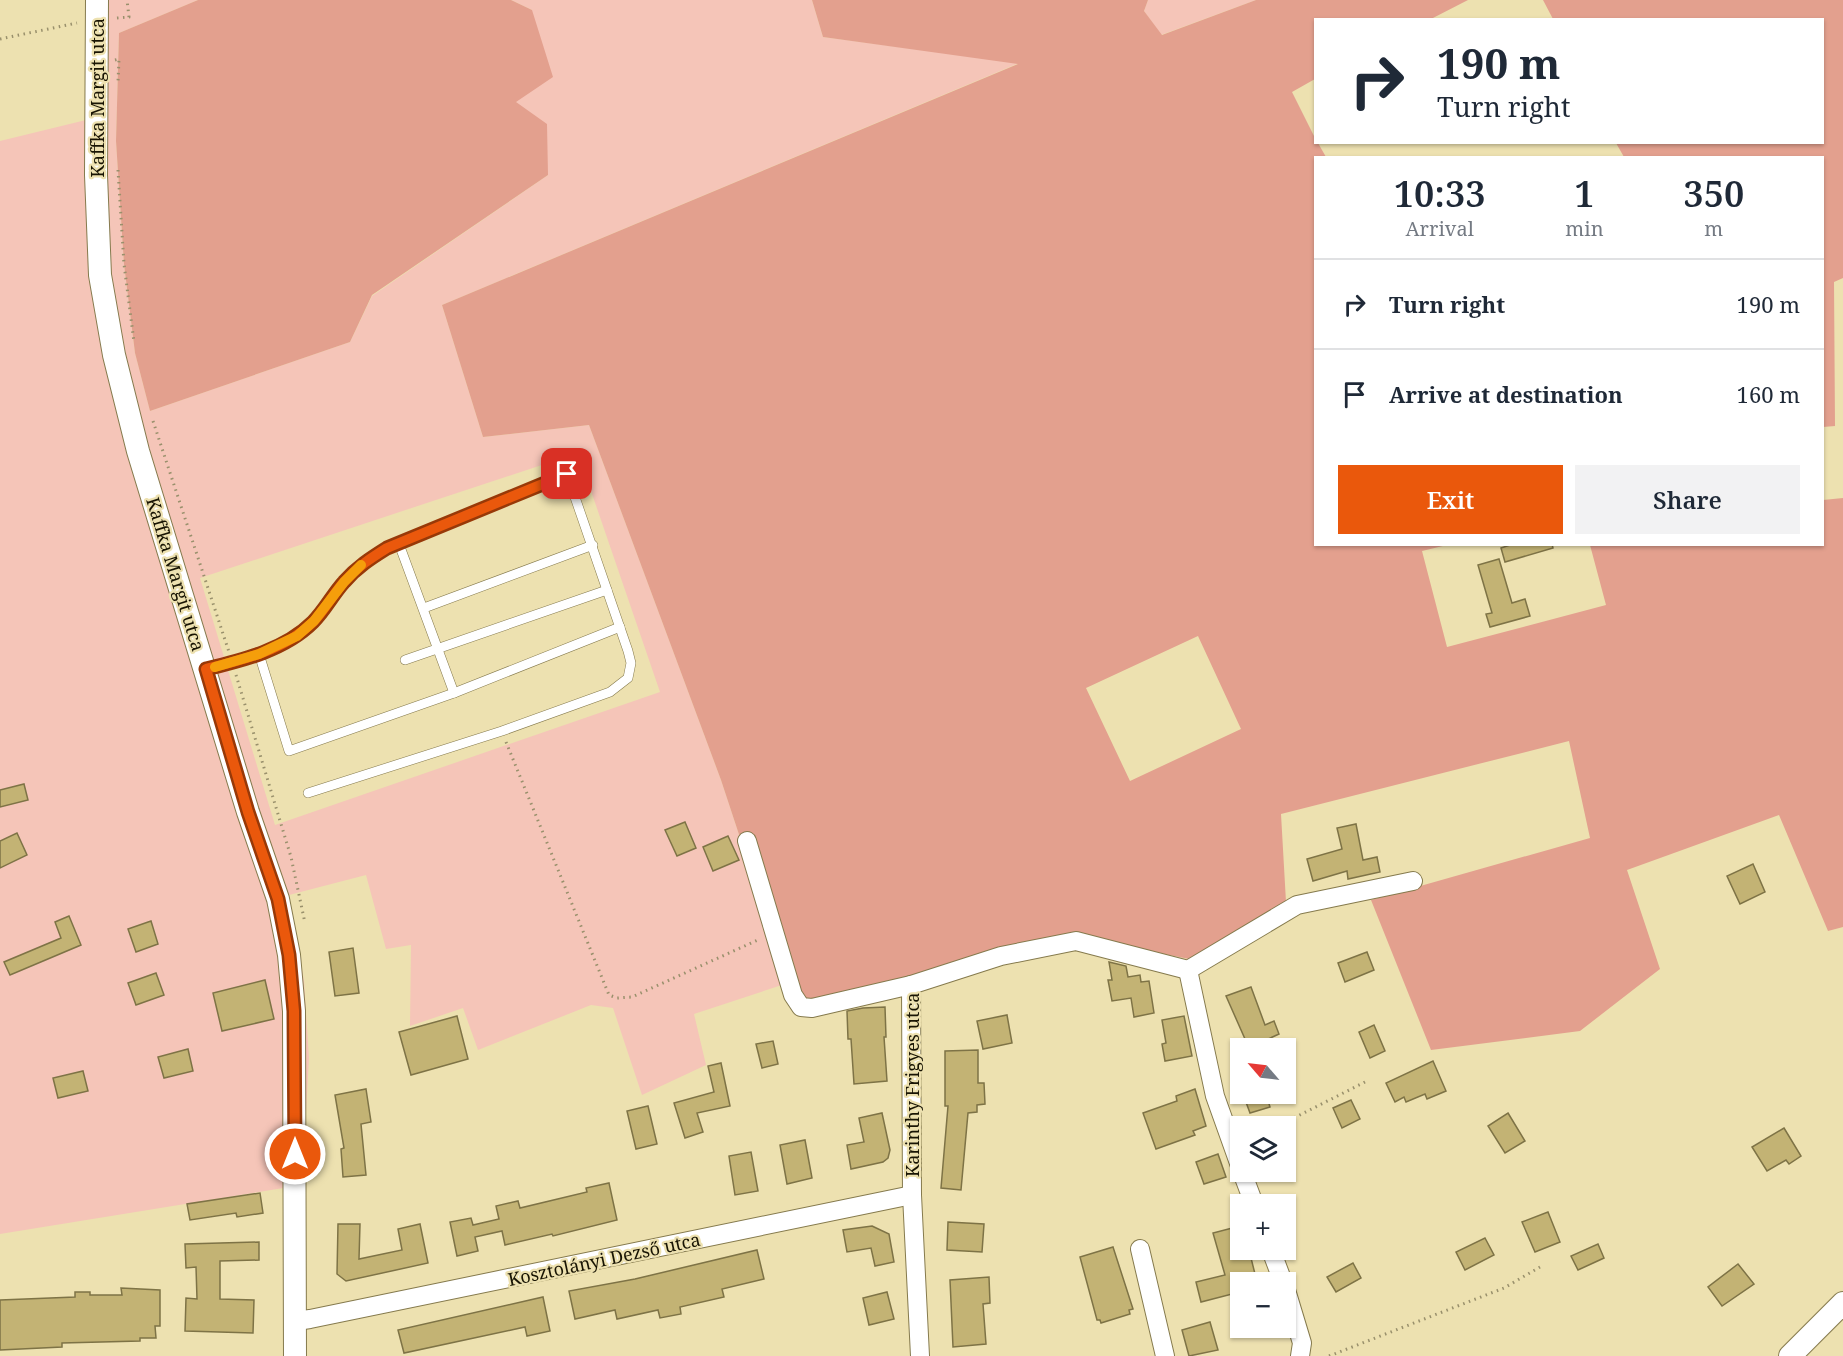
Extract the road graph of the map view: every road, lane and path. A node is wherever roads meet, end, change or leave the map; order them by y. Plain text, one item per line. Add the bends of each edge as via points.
1 (97, 9) edge
2 (0, 39) edge
3 (399, 544) junction
4 (593, 545) junction
5 (607, 590) junction
6 (424, 608) junction
7 (620, 627) junction
8 (438, 650) junction
9 (259, 654) junction
10 (405, 660) dead end
11 (206, 669) junction
12 (454, 693) junction
13 (502, 731) junction
14 (308, 793) dead end
15 (747, 841) dead end
16 (1413, 881) dead end
17 (764, 937) dead end
18 (1188, 970) junction
19 (911, 985) junction
20 (1367, 1081) dead end
21 (1296, 1117) edge
22 (1230, 1138) edge
23 (912, 1195) junction
24 (1140, 1249) dead end
25 (1540, 1267) dead end
26 (1843, 1303) edge
27 (296, 1321) junction
28 (1296, 1323) edge
29 (295, 1356) edge
30 (920, 1356) edge
31 (1165, 1356) edge
32 (1300, 1356) edge
33 (1329, 1356) edge
34 (1790, 1356) edge

1 - 2 path
1 - 11 street, Kaffka Margit utca via 100,275 114,355 138,451
3 - 4 lane via 567,474
3 - 6 lane
3 - 9 lane via 365,561 297,636
4 - 5 lane
4 - 6 lane
5 - 7 lane
5 - 8 lane
6 - 8 lane
7 - 12 lane
7 - 13 lane via 631,663 628,678 610,692
8 - 10 lane
8 - 12 lane
9 - 11 lane
9 - 12 lane via 289,751
11 - 27 street, Kaffka Margit utca via 278,899 289,955 294,1011
13 - 14 lane
13 - 17 path via 609,995 632,997
15 - 19 street via 793,995 801,1007 812,1008
16 - 18 street via 1297,905
18 - 19 street, Karinthy Frigyes utca via 1076,941 1000,956
18 - 22 street via 1215,1096
19 - 23 street, Karinthy Frigyes utca
20 - 21 path
23 - 27 street, Kosztolányi Dezső utca
23 - 30 street, Karinthy Frigyes utca
24 - 31 street
25 - 33 path via 1504,1288
26 - 34 street
27 - 29 street, Kaffka Margit utca
28 - 32 street via 1302,1343

